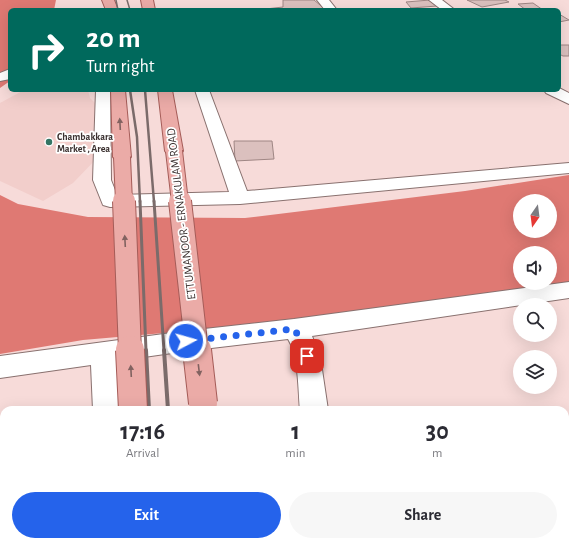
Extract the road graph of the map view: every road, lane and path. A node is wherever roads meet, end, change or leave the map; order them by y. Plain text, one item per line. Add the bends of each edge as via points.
1 (323, 0) edge
2 (435, 0) edge
3 (329, 8) edge
4 (446, 8) edge
5 (103, 92) edge
6 (118, 92) edge
7 (165, 92) edge
8 (203, 92) edge
9 (555, 92) edge
10 (569, 99) edge
11 (569, 168) edge
12 (240, 198) junction
13 (569, 290) edge
14 (294, 329) junction
15 (103, 352) junction
16 (0, 367) edge
17 (107, 406) edge
18 (133, 406) edge
19 (204, 406) edge
20 (313, 406) edge

1 - 3 street
2 - 4 street
5 - 12 street via 102,180 110,202
18 -> 6 main road, bridge
7 -> 19 main road, ETTUMANOOR - ERNAKULAM ROAD, bridge
8 - 12 street
9 - 10 street
11 - 12 street
13 - 14 street
14 - 15 street
14 - 20 street via 304,344
15 - 16 street
15 - 17 street

